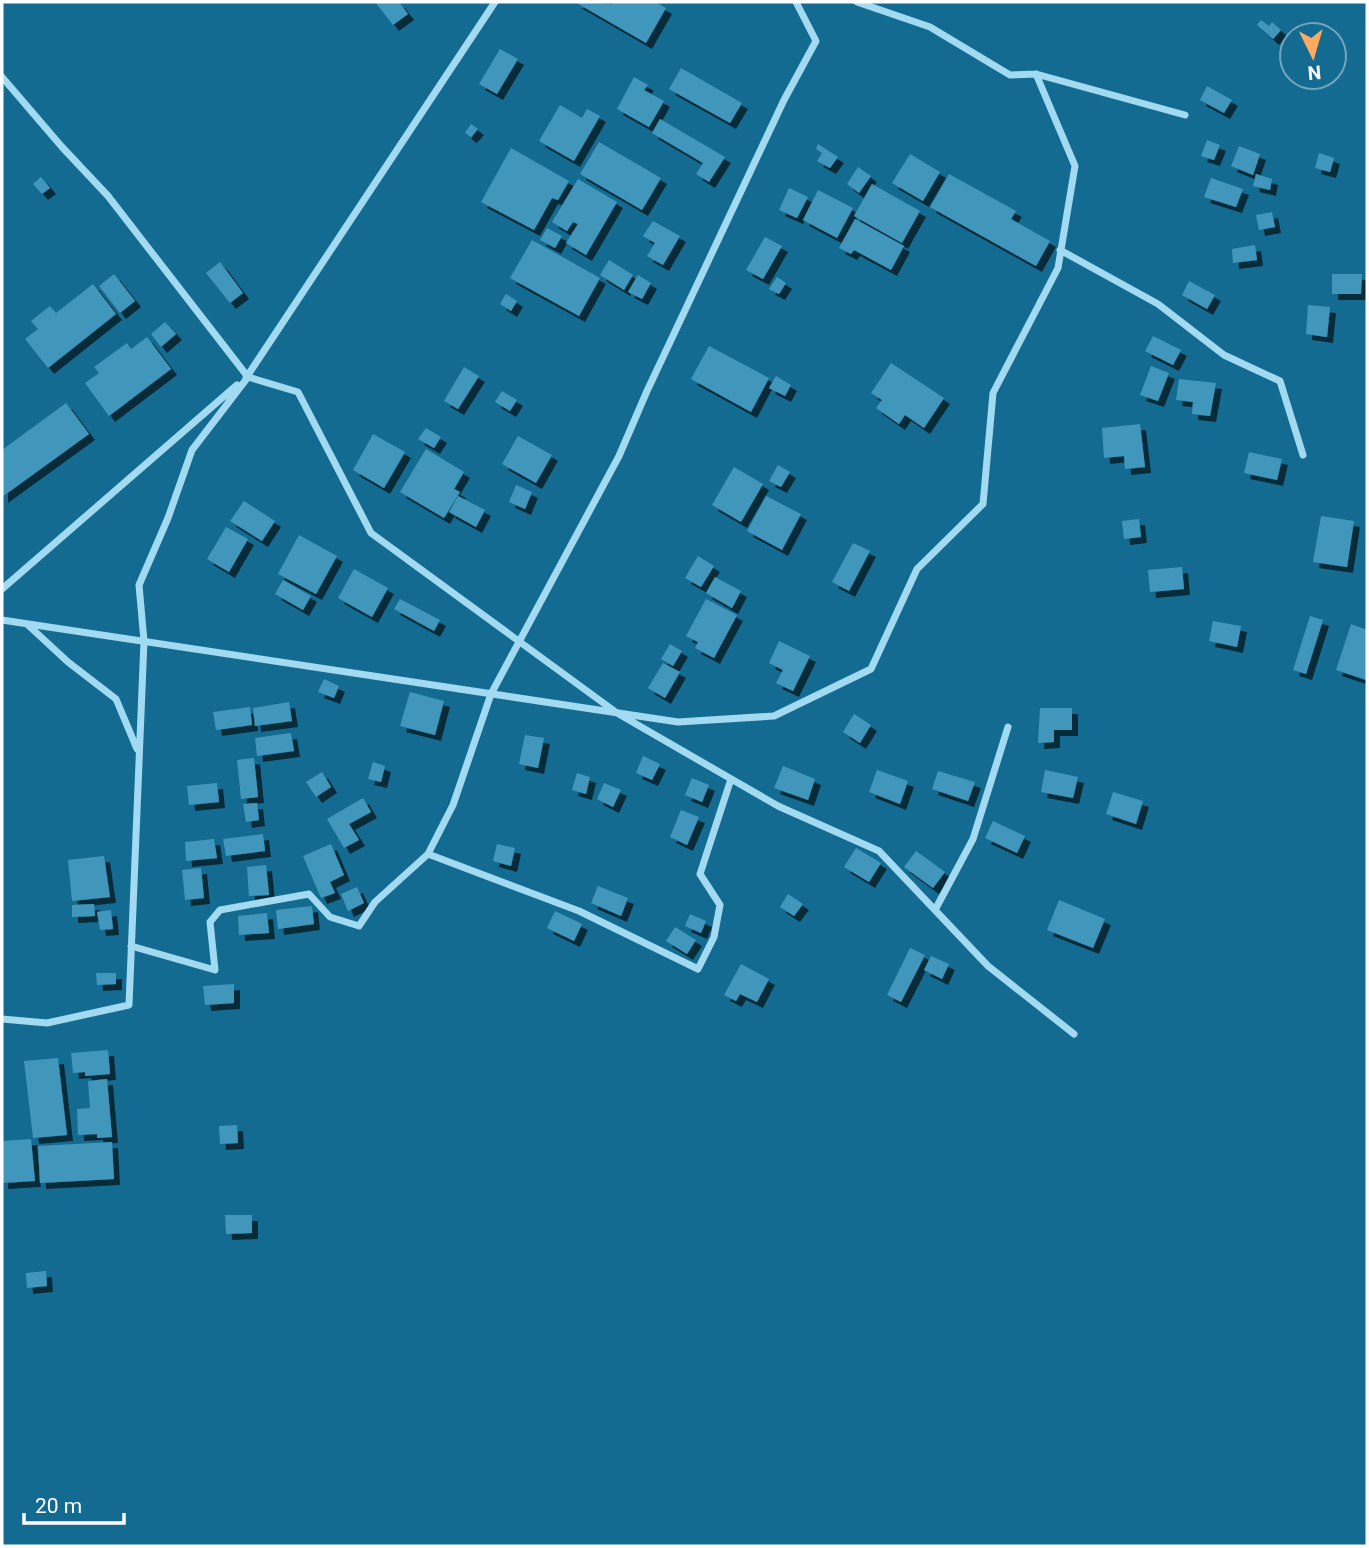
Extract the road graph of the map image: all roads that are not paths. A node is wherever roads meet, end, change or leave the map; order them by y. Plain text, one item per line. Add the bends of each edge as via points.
1 (495, 2) edge
2 (796, 2) edge
3 (857, 2) edge
4 (1036, 74) junction
5 (2, 77) edge
6 (1185, 115) dead end
7 (1060, 250) junction
8 (247, 377) junction
9 (1303, 455) dead end
10 (2, 589) edge
11 (2, 620) edge
12 (26, 624) junction
13 (519, 639) junction
14 (144, 641) junction
15 (491, 694) junction
16 (617, 713) junction
17 (1008, 727) dead end
18 (139, 753) junction
19 (731, 779) junction
20 (428, 854) junction
21 (935, 910) junction
22 (131, 946) junction
23 (2, 1019) edge
24 (1074, 1034) dead end

1 - 8 street
2 - 13 street via 816,41 784,100 619,456
3 - 4 street via 930,27 1010,75
4 - 6 street
4 - 7 street via 1075,166
5 - 8 street via 108,196
7 - 9 street via 1158,303 1224,355 1280,381
7 - 16 street via 1058,268 993,393 983,504 918,569 871,669 774,716 678,722
8 - 10 street
8 - 13 street via 298,392 371,533
8 - 14 street via 192,450 139,585
11 - 12 street
12 - 14 street
12 - 18 street via 116,699
13 - 15 street
13 - 16 street
14 - 15 street
14 - 18 street
15 - 16 street
15 - 20 street via 453,805
16 - 19 street
17 - 21 street via 972,838
18 - 22 street
19 - 20 street via 700,874 720,905 714,936 698,969 579,911
19 - 21 street via 778,806 879,850
20 - 22 street via 375,902 359,926 330,917 309,894 220,910 210,922 215,970
21 - 24 street via 988,966
22 - 23 street via 129,1005 47,1023

